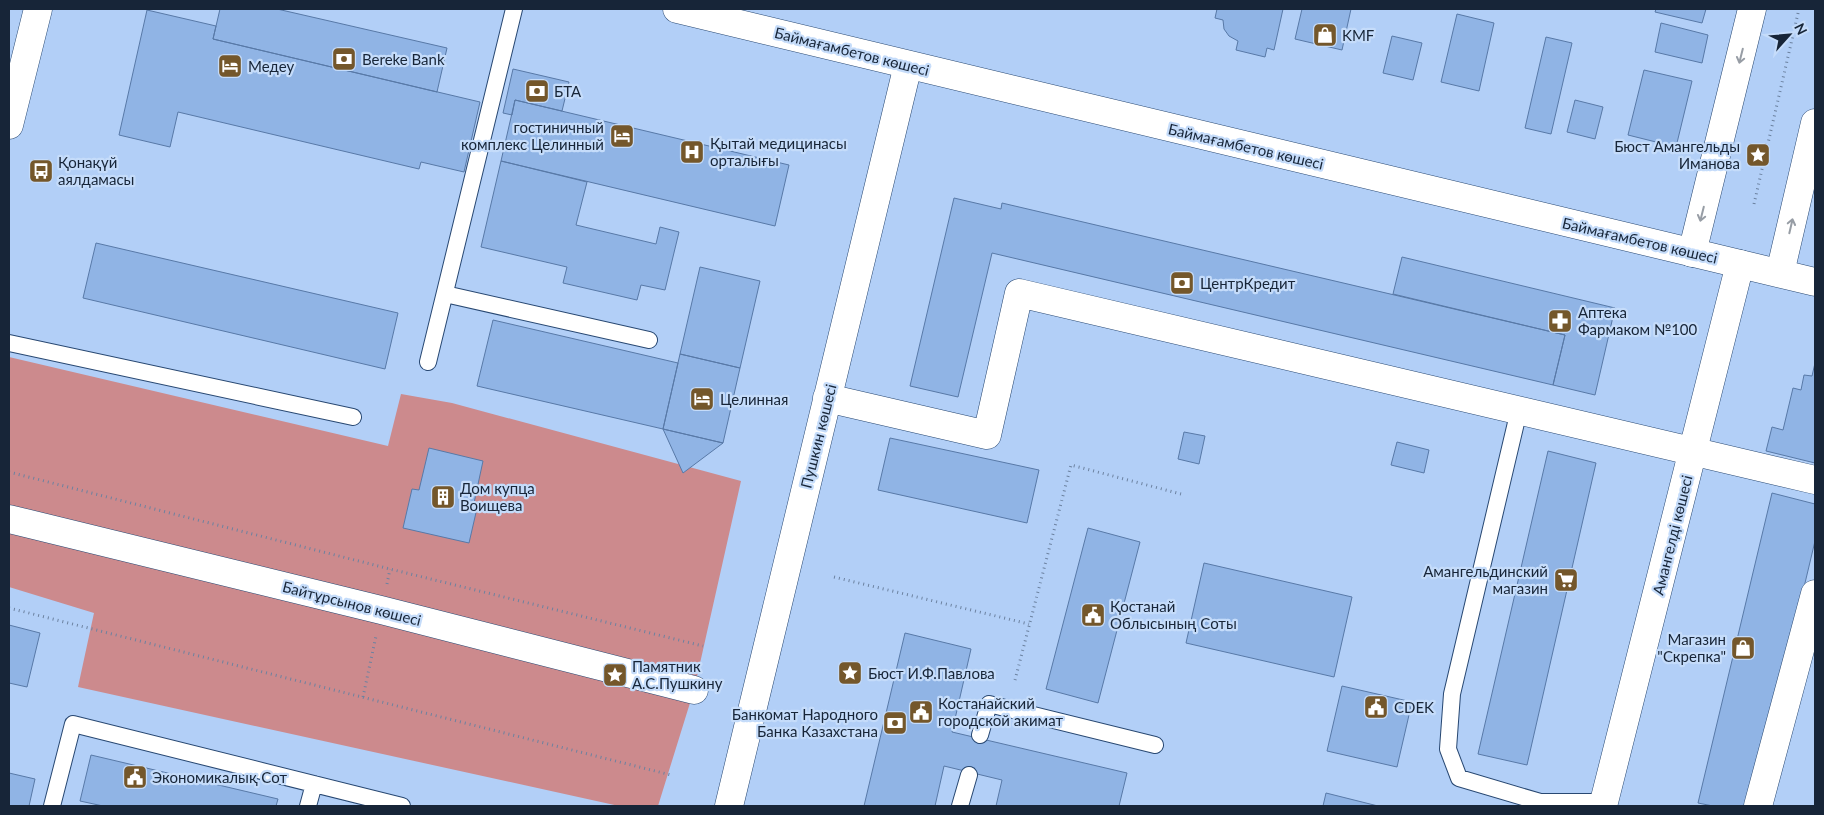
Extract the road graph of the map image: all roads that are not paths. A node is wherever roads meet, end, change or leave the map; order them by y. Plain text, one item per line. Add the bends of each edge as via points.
1 (38, 9) edge
2 (514, 9) edge
3 (677, 9) edge
4 (1752, 9) edge
5 (908, 65) junction
6 (16, 66) edge
7 (1815, 123) edge
8 (9, 125) edge
9 (1692, 252) junction
10 (1740, 264) junction
11 (1780, 273) junction
12 (1815, 282) edge
13 (445, 294) junction
14 (649, 340) dead end
15 (9, 343) edge
16 (428, 362) dead end
17 (827, 398) junction
18 (1519, 410) junction
19 (353, 417) dead end
20 (1693, 451) junction
21 (1815, 480) edge
22 (9, 519) edge
23 (1815, 594) edge
24 (694, 690) dead end
25 (980, 735) dead end
26 (1155, 745) dead end
27 (969, 775) dead end
28 (314, 784) junction
29 (1609, 805) edge
30 (52, 806) edge
31 (308, 806) edge
32 (402, 806) edge
33 (729, 806) edge
34 (960, 806) edge
35 (1758, 806) edge

1 - 6 street
2 - 13 lane
3 - 5 street, Баймағамбетов көшесі
4 -> 9 street
5 - 9 street, Баймағамбетов көшесі
5 - 17 street, Пушкин көшесі
6 - 8 street
11 -> 7 street
9 - 10 street, Баймағамбетов көшесі
10 - 11 street, Баймағамбетов көшесі
10 - 20 street, Амангелді көшесі
11 - 12 street, Баймағамбетов көшесі
13 - 14 lane
13 - 16 lane
15 - 19 lane
17 - 18 street via 987,435 1019,294
17 - 33 street, Пушкин көшесі
18 - 20 street
18 - 29 lane via 1452,694 1448,749 1459,778 1540,802
20 - 21 street
20 - 29 street, Амангелді көшесі
22 - 24 street, Байтұрсынов көшесі
23 - 35 street
25 - 26 lane via 988,704
27 - 34 lane
28 - 30 lane via 73,724
28 - 31 lane
28 - 32 lane

